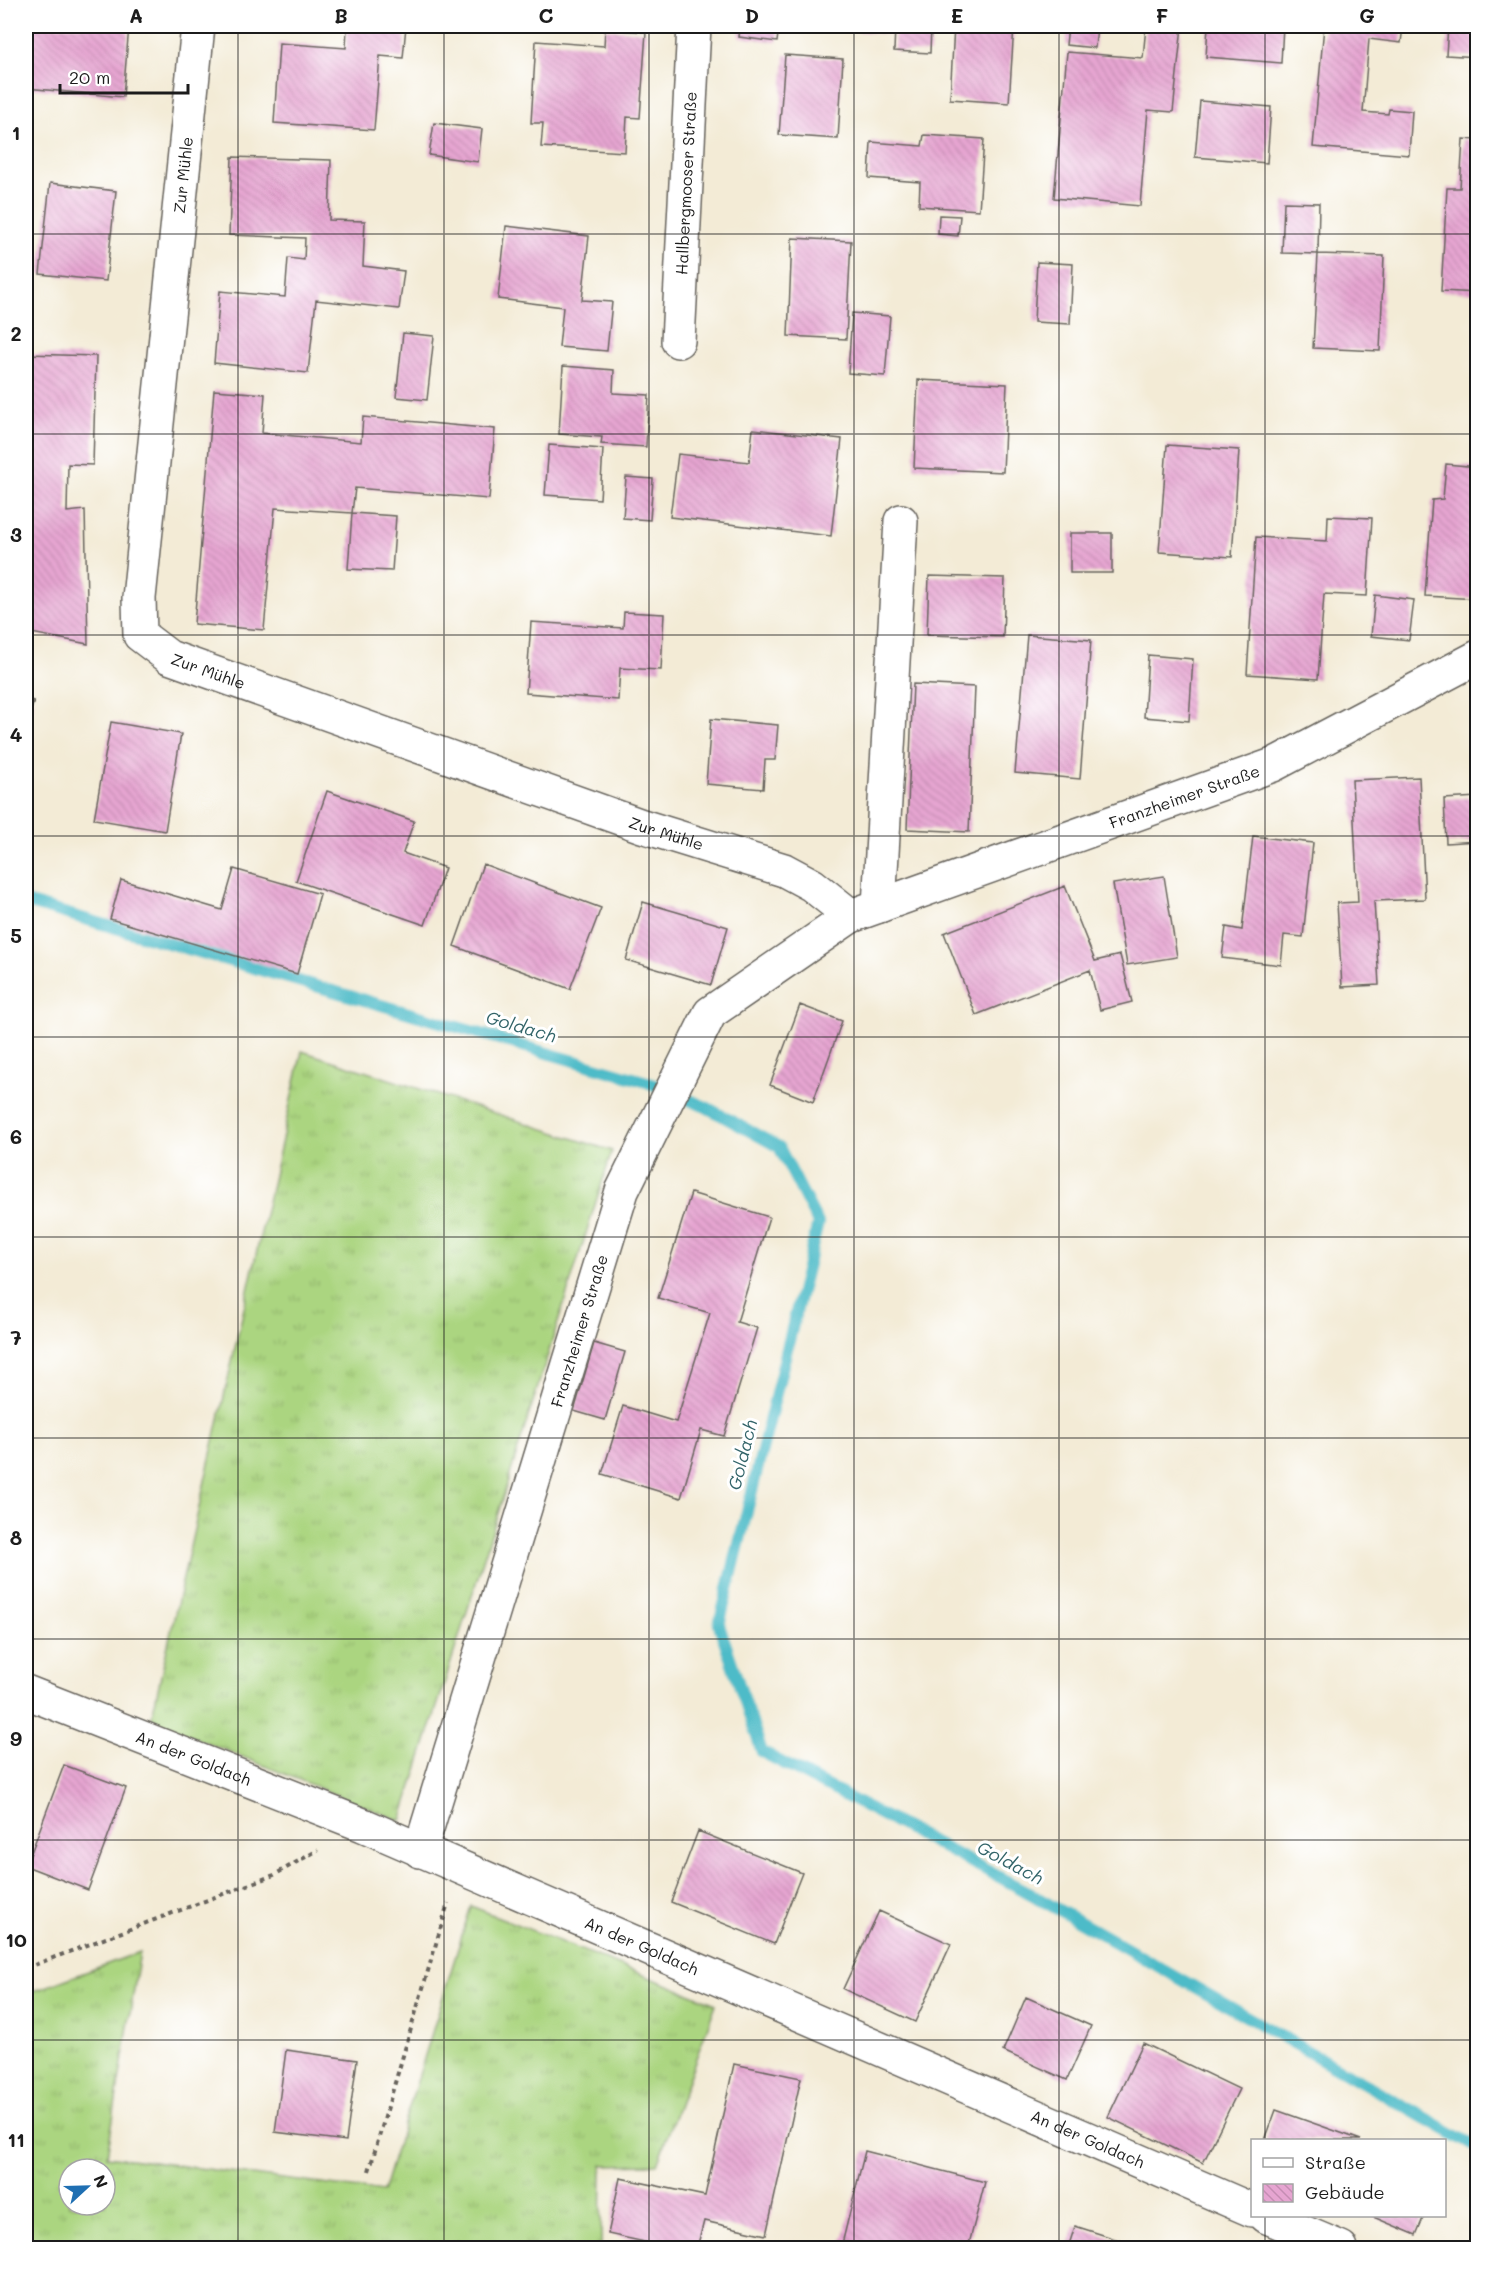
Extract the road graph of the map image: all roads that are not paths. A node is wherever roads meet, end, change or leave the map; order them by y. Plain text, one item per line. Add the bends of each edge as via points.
1 (198, 26) edge
2 (694, 26) edge
3 (678, 341) dead end
4 (901, 521) dead end
5 (1478, 657) edge
6 (865, 911) junction
7 (26, 1692) edge
8 (420, 1851) junction
9 (1251, 2210) edge
10 (1267, 2217) edge
11 (1341, 2248) edge

1 - 6 street, Zur Mühle via 139,598 140,635 169,657 642,826 784,870
2 - 3 street, Hallbergmooser Straße
4 - 6 street
5 - 6 street, Franzheimer Straße via 1273,765
6 - 8 street, Franzheimer Straße via 710,1013 622,1191
7 - 8 street, An der Goldach
8 - 9 street, An der Goldach
10 - 11 street

